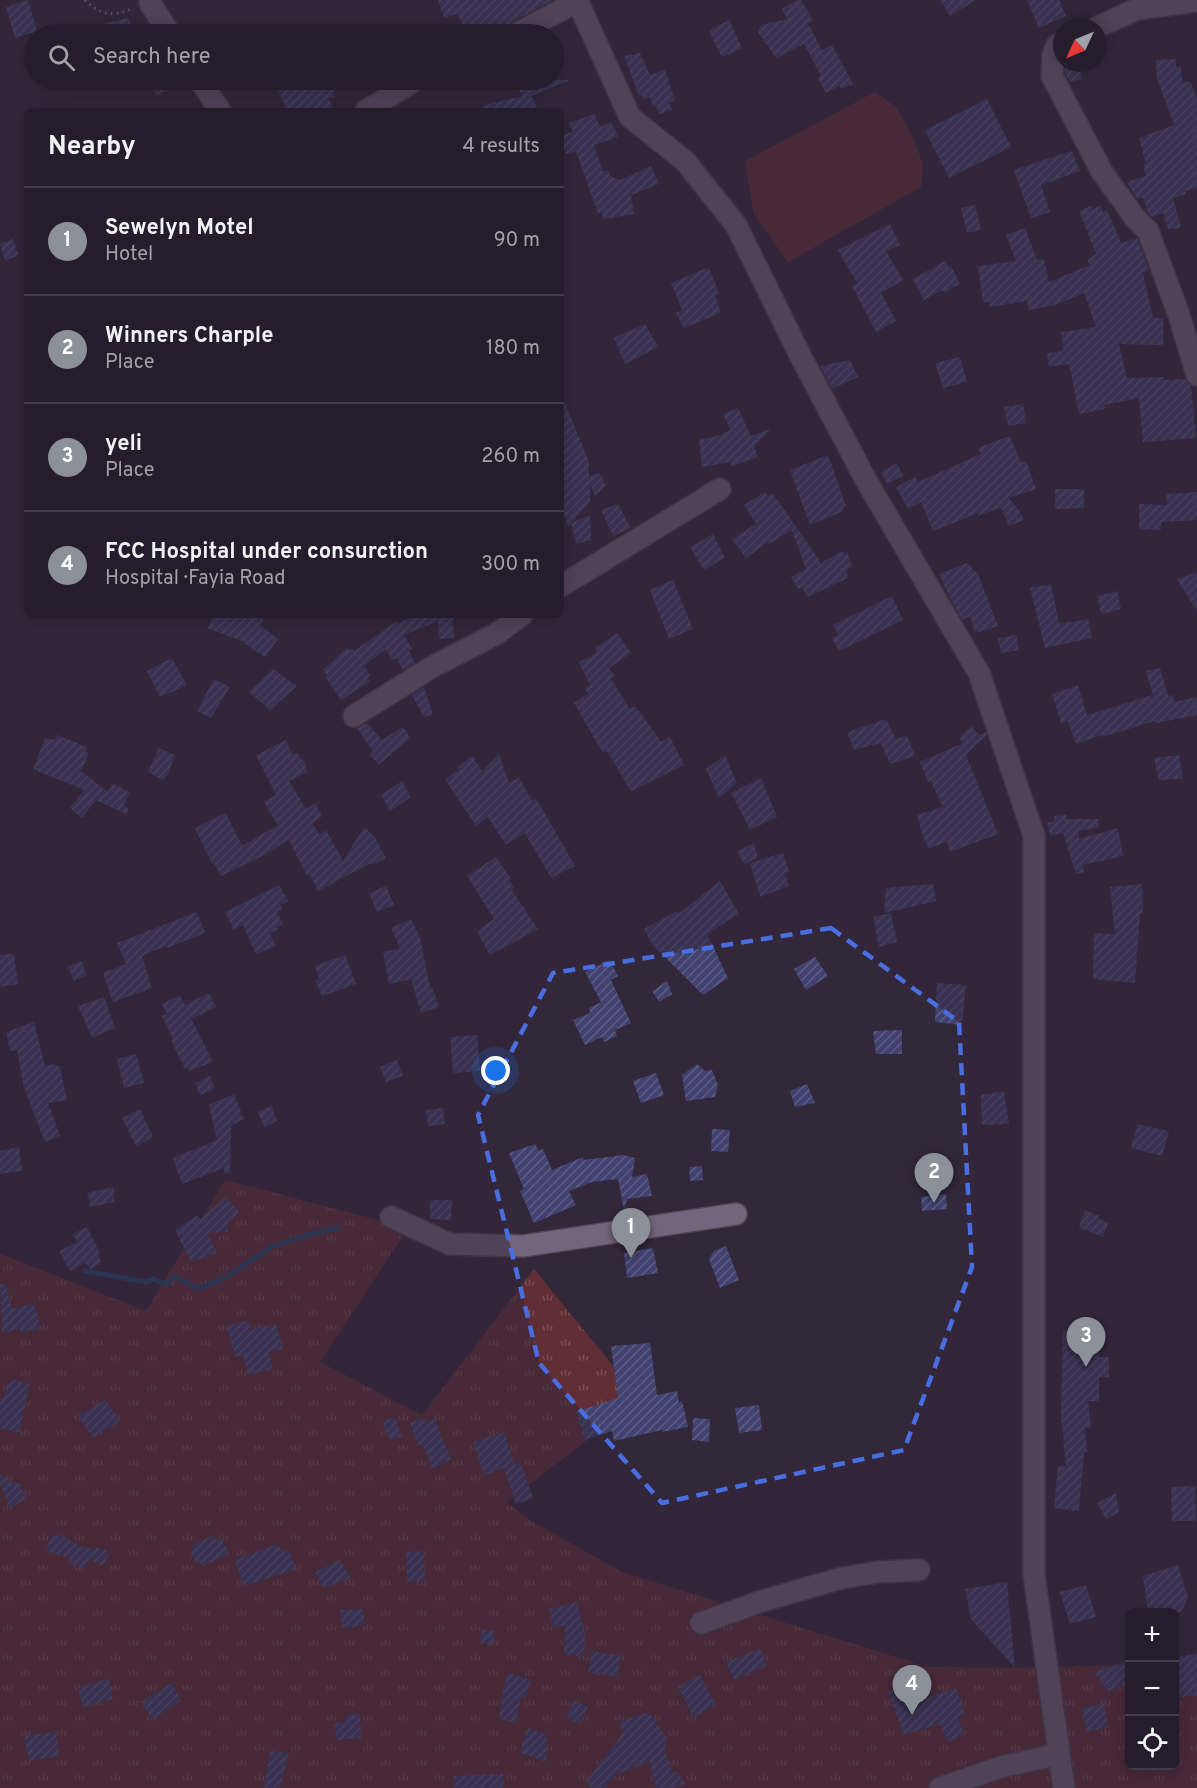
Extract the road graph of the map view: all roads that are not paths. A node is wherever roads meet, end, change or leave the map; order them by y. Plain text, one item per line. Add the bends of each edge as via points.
1 (577, 1) edge
2 (1197, 1) edge
3 (150, 3) road end
4 (1107, 23) edge
5 (164, 24) edge
6 (534, 24) edge
7 (1053, 55) edge
8 (206, 90) edge
9 (399, 90) edge
10 (218, 108) edge
11 (371, 108) edge
12 (1197, 375) edge
13 (720, 489) dead end
14 (564, 584) edge
15 (518, 618) edge
16 (354, 716) dead end
17 (736, 1214) dead end
18 (391, 1216) dead end
19 (919, 1570) dead end
20 (701, 1623) dead end
21 (1059, 1754) junction
22 (940, 1788) edge
23 (1064, 1788) edge

1 - 6 street
1 - 21 street via 630,117 686,161 736,225 867,482 979,673 1034,836 1034,1575
2 - 4 street via 1137,9
3 - 5 street
7 - 12 street via 1052,76 1102,172 1148,231
8 - 10 street
9 - 11 street
13 - 14 street
15 - 16 street
17 - 18 street via 523,1246 450,1244
19 - 20 street via 842,1578
21 - 22 street via 1001,1767
21 - 23 street

